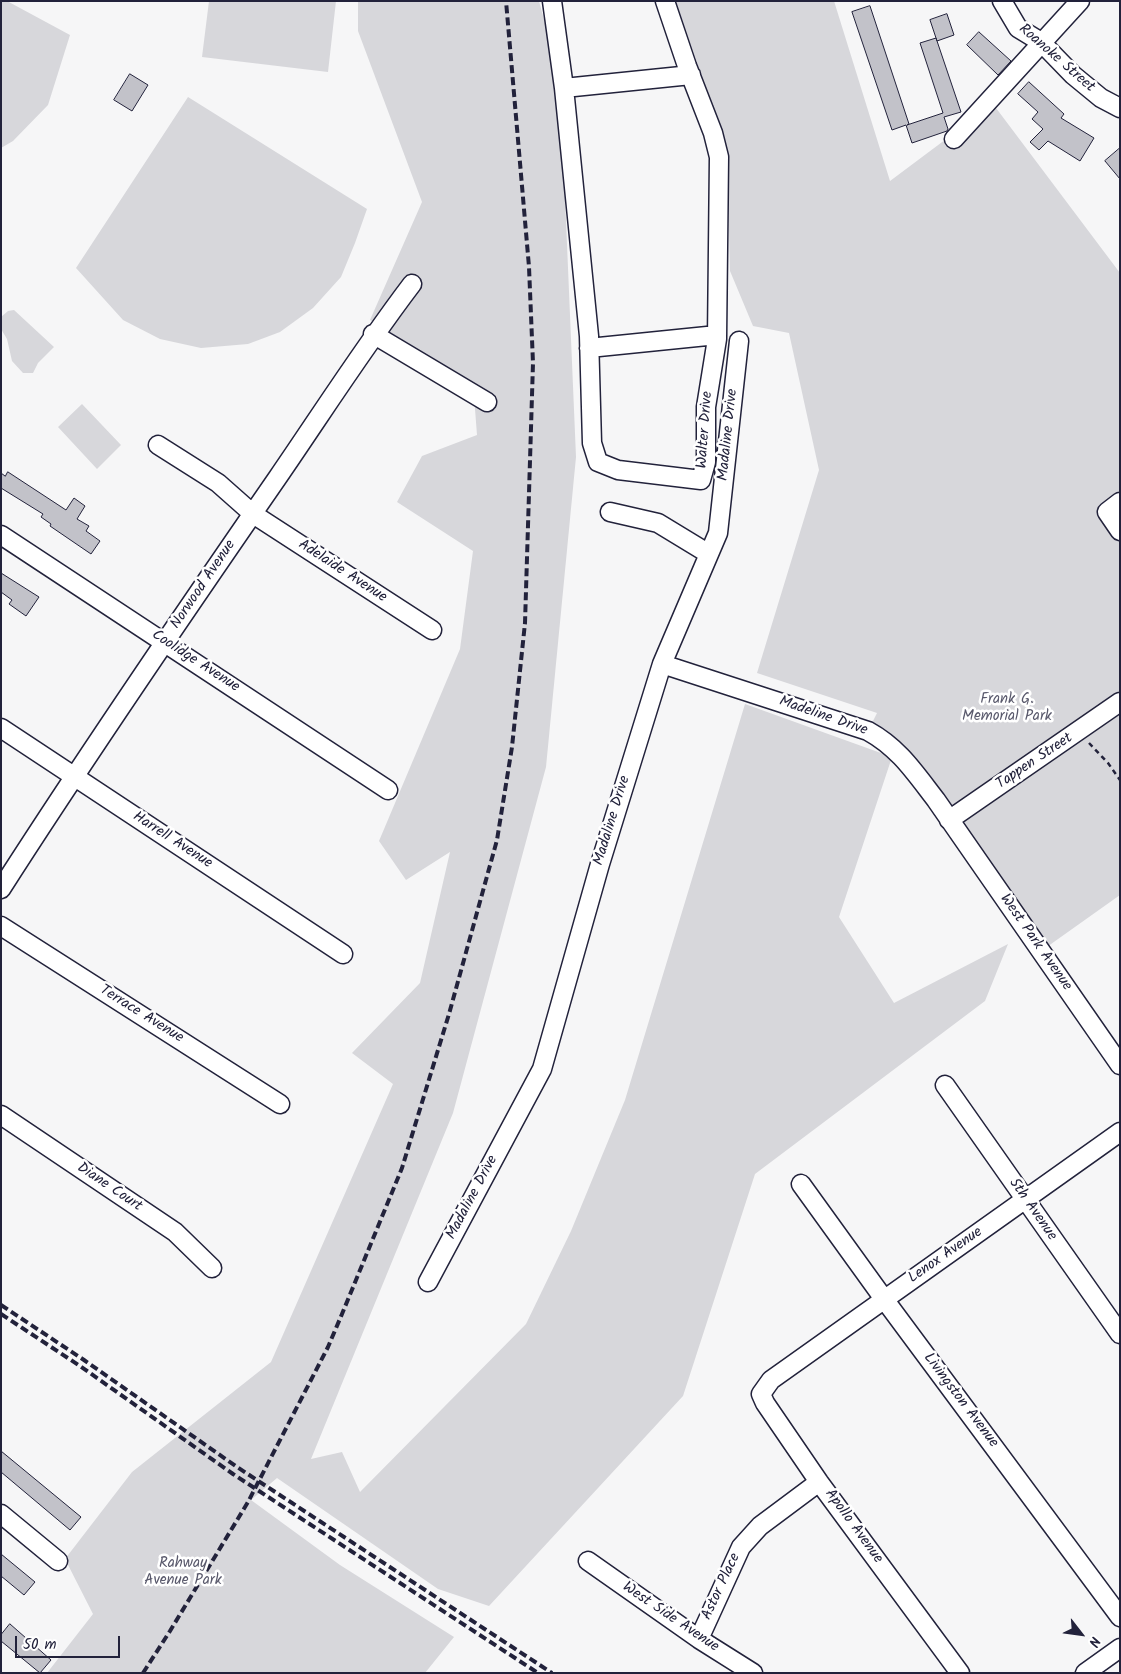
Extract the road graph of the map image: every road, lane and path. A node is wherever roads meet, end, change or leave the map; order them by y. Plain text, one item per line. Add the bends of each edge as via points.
1 (552, 1) edge
2 (665, 1) edge
3 (1002, 1) edge
4 (1080, 1) edge
5 (1041, 42) junction
6 (691, 75) junction
7 (564, 88) junction
8 (1120, 108) edge
9 (954, 139) dead end
10 (412, 284) dead end
11 (374, 334) junction
12 (717, 336) junction
13 (739, 341) dead end
14 (589, 348) junction
15 (487, 402) dead end
16 (158, 445) dead end
17 (1113, 507) edge
18 (610, 512) dead end
19 (253, 514) junction
20 (1120, 531) edge
21 (1, 535) edge
22 (709, 554) junction
23 (432, 630) dead end
24 (165, 642) junction
25 (662, 664) junction
26 (1120, 702) edge
27 (1, 728) edge
28 (1078, 732) junction
29 (74, 776) junction
30 (1120, 780) edge
31 (388, 790) dead end
32 (949, 820) junction
33 (1, 889) edge
34 (1, 926) edge
35 (343, 954) dead end
36 (1120, 1065) edge
37 (945, 1085) dead end
38 (280, 1104) dead end
39 (1, 1115) edge
40 (1120, 1132) edge
41 (802, 1184) dead end
42 (1025, 1199) junction
43 (212, 1268) dead end
44 (428, 1282) dead end
45 (884, 1300) junction
46 (1120, 1334) edge
47 (771, 1380) joint
48 (820, 1482) junction
49 (1, 1514) edge
50 (58, 1561) dead end
51 (588, 1561) dead end
52 (1120, 1617) edge
53 (699, 1639) junction
54 (1120, 1648) edge
55 (752, 1673) edge
56 (960, 1673) edge
57 (1085, 1673) edge

1 - 7 street, Walter Drive
2 - 6 street, Walter Drive
3 - 5 street, Roanoke Street via 1018,28
4 - 5 street
5 - 8 street, Roanoke Street via 1073,75 1101,98
5 - 9 street
6 - 7 street
6 - 12 street, Walter Drive via 719,157
7 - 14 street, Walter Drive
10 - 11 street, Norwood Avenue
11 - 15 street
11 - 19 street, Norwood Avenue
12 - 14 street
12 - 14 street, Walter Drive via 706,407 706,462 702,480 618,470 598,462 592,443
13 - 22 street, Madaline Drive via 718,533
16 - 19 street, Adelaide Avenue via 218,483
17 - 20 street
18 - 22 street via 658,522
19 - 23 street, Adelaide Avenue
19 - 24 street, Norwood Avenue
21 - 24 street, Coolidge Avenue
22 - 25 street, Madaline Drive
24 - 29 street, Norwood Avenue
24 - 31 street, Coolidge Avenue
25 - 32 street, Madeline Drive via 868,731 887,742 905,759
25 - 44 street, Madaline Drive via 600,864 542,1069
26 - 28 street, Tappen Street
27 - 29 street, Harrell Avenue
28 - 30 path
28 - 32 street, Tappen Street
29 - 33 street, Norwood Avenue
29 - 35 street, Harrell Avenue
32 - 36 street, West Park Avenue
34 - 38 street, Terrace Avenue
37 - 42 street, 5th Avenue
39 - 43 street, Diane Court via 175,1232
40 - 42 street, Lenox Avenue
41 - 45 street, Livingston Avenue
42 - 45 street, Lenox Avenue
42 - 46 street, 5th Avenue
45 - 47 street, Lenox Avenue
45 - 52 street, Livingston Avenue
47 - 48 street, Apollo Avenue via 761,1394 765,1403
48 - 53 street, Astor Place via 760,1526 740,1547
48 - 56 street, Apollo Avenue
49 - 50 street
51 - 53 street, West Side Avenue
53 - 55 street, West Side Avenue
54 - 57 street

